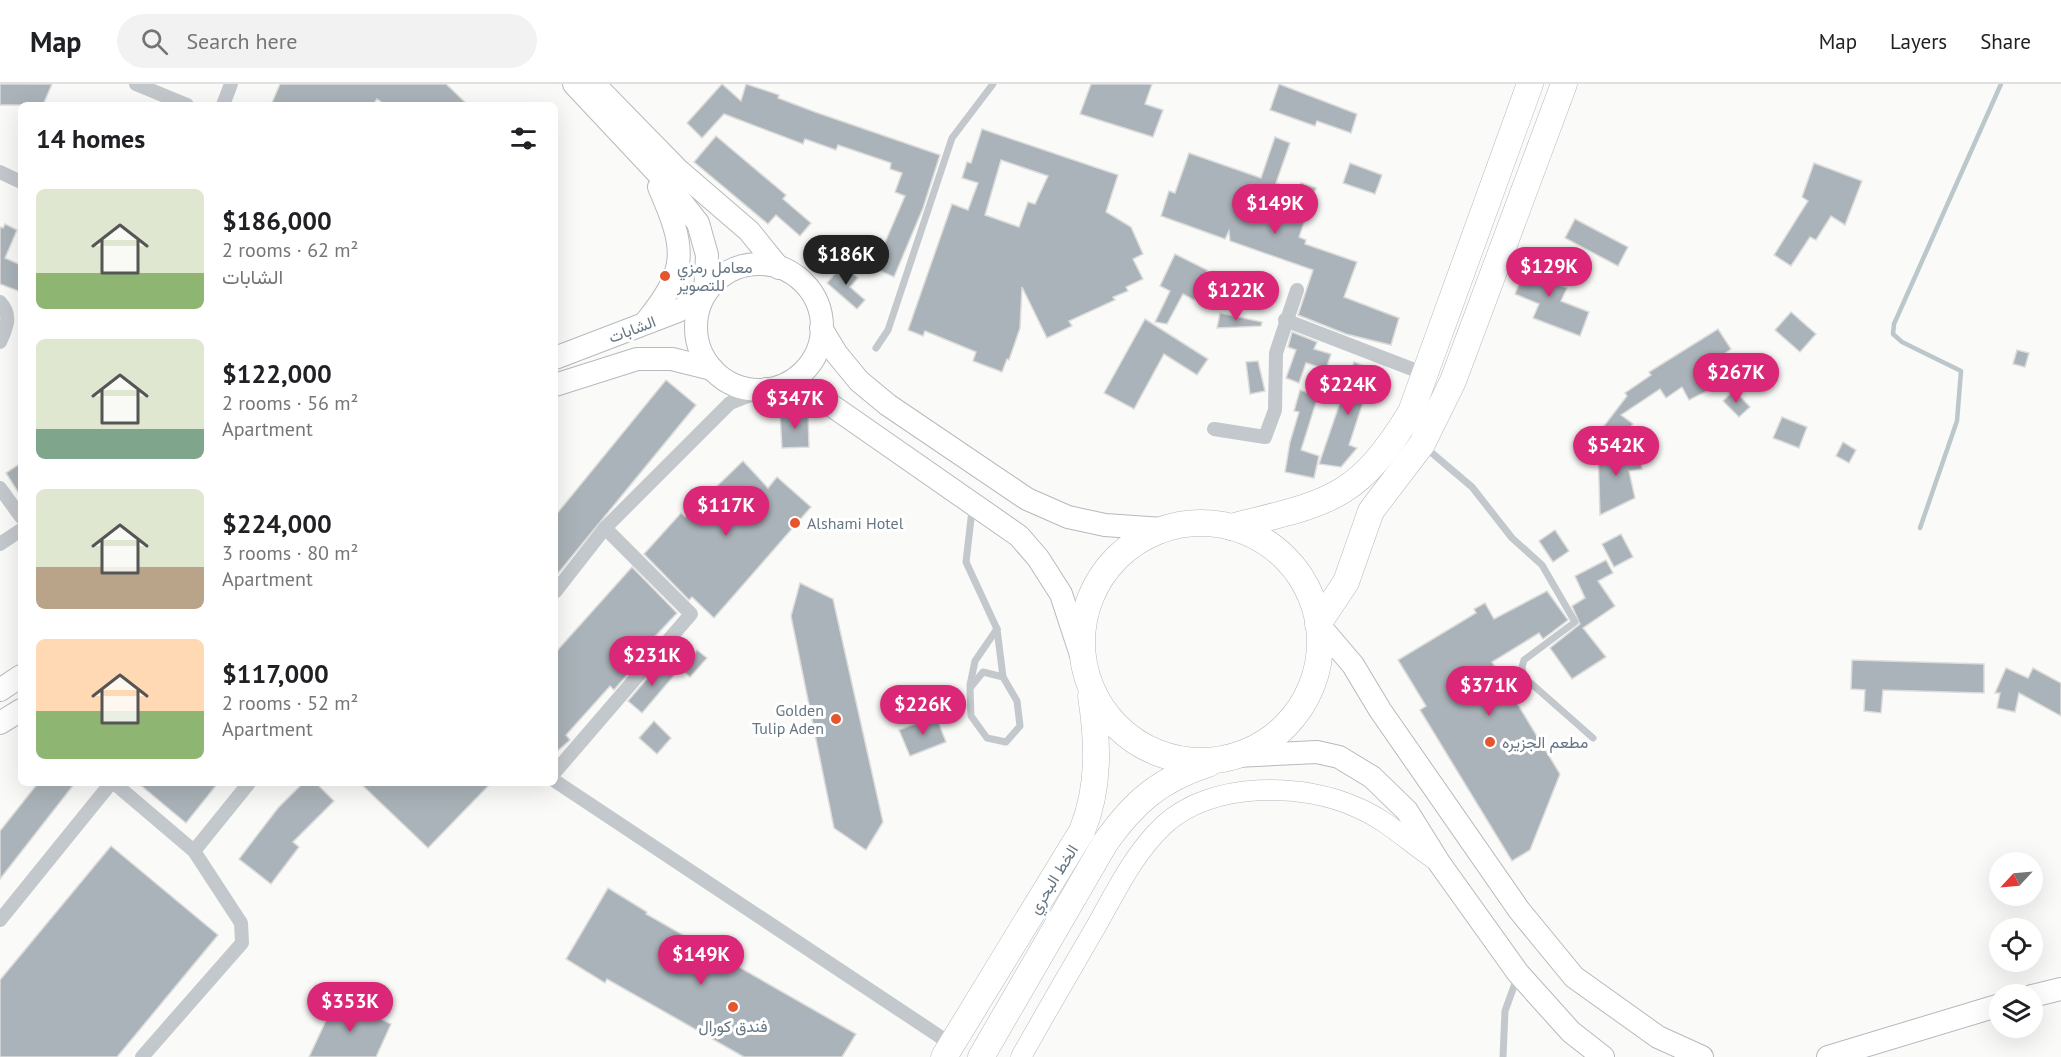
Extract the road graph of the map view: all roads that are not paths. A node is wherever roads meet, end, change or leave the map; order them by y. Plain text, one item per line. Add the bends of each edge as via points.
1 (136, 84) edge
2 (231, 84) edge
3 (574, 84) edge
4 (594, 84) edge
5 (993, 84) edge
6 (1530, 84) edge
7 (1564, 84) edge
8 (180, 102) edge
9 (224, 102) edge
10 (641, 157) junction
11 (0, 172) edge
12 (18, 181) edge
13 (779, 268) junction
14 (1297, 290) dead end
15 (705, 294) junction
16 (0, 302) edge
17 (1285, 320) junction
18 (643, 325) junction
19 (821, 328) junction
20 (0, 342) edge
21 (876, 348) dead end
22 (558, 357) edge
23 (712, 369) junction
24 (1425, 374) junction
25 (558, 384) edge
26 (766, 389) junction
27 (1214, 429) dead end
28 (1422, 444) junction
29 (0, 488) edge
30 (973, 505) junction
31 (18, 513) edge
32 (1231, 527) junction
33 (605, 528) junction
34 (1163, 529) junction
35 (18, 532) edge
36 (0, 544) edge
37 (558, 588) edge
38 (1318, 624) junction
39 (997, 629) junction
40 (1087, 673) junction
41 (1003, 677) junction
42 (970, 688) junction
43 (18, 712) edge
44 (0, 723) edge
45 (1593, 738) dead end
46 (1228, 758) junction
47 (558, 769) edge
48 (558, 783) edge
49 (111, 786) edge
50 (117, 786) edge
51 (247, 786) edge
52 (194, 851) junction
53 (1440, 864) junction
54 (0, 920) edge
55 (1518, 973) junction
56 (2061, 989) edge
57 (2043, 993) edge
58 (1989, 1008) edge
59 (948, 1050) edge
60 (142, 1057) edge
61 (981, 1057) edge
62 (1021, 1057) edge
63 (1503, 1057) edge
64 (1603, 1057) edge
65 (1702, 1057) edge
66 (1828, 1057) edge

1 - 8 street
2 - 9 street
3 - 10 main road
4 - 13 main road via 677,169 749,231
5 - 21 lane via 952,138 888,330
6 - 24 highway
7 - 28 highway via 1452,381
10 - 15 main road via 698,223 707,255
10 - 18 main road via 658,184 679,237 676,277
11 - 12 street
13 - 15 main road via 743,266 721,276
13 - 19 main road via 810,291
14 - 17 street
15 - 18 main road, الشابات via 678,311
15 - 23 main road via 696,327 700,349
16 - 20 street via 6,309 8,325
17 - 24 street
17 - 27 street via 1274,369 1275,410 1265,437
18 - 22 main road, الشابات
19 - 26 main road via 816,353 805,369 790,382
19 - 34 main road via 859,381 1027,499 1068,516 1105,525
23 - 25 main road, الشابات via 672,358 637,359
23 - 26 main road via 736,386
24 - 32 highway via 1411,412 1394,440 1348,489 1328,501
26 - 30 main road via 804,392 828,403
26 - 33 street via 730,403
28 - 38 highway via 1371,511 1346,582
28 - 45 lane via 1472,487 1512,538 1542,565 1575,622 1524,660 1524,677
29 - 31 street
30 - 39 lane via 966,562
30 - 40 main road via 1019,536 1038,558 1061,594
32 - 34 highway, الخط البحري via 1197,523
32 - 38 highway, الخط البحري via 1262,540 1289,562 1308,591
33 - 37 street
33 - 47 street via 691,614
34 - 40 highway, الخط البحري via 1132,544 1098,582 1084,622
35 - 36 street
38 - 46 highway, الخط البحري via 1316,675 1302,706 1274,737
38 - 65 main road via 1353,665 1519,910 1574,976 1658,1037
39 - 41 lane
39 - 42 lane via 975,661
40 - 46 highway via 1109,717 1140,744 1187,761
40 - 59 highway, الخط البحري via 1098,755 1090,813
41 - 42 lane via 982,672
41 - 42 lane via 1017,701 1020,726 1006,742 987,738 971,716
43 - 44 main road
46 - 53 main road via 1317,752 1339,757 1372,777 1407,811
46 - 61 highway, الخط البحري via 1182,772 1128,811 1105,843
48 - 59 street
49 - 54 street
50 - 52 street
51 - 52 street
52 - 60 street via 241,923 242,943
53 - 55 main road
53 - 62 street via 1384,822 1334,798 1258,790 1187,810 1165,824 1135,859
55 - 63 lane via 1505,1011
55 - 64 main road via 1570,1032
56 - 57 main road
58 - 66 main road

